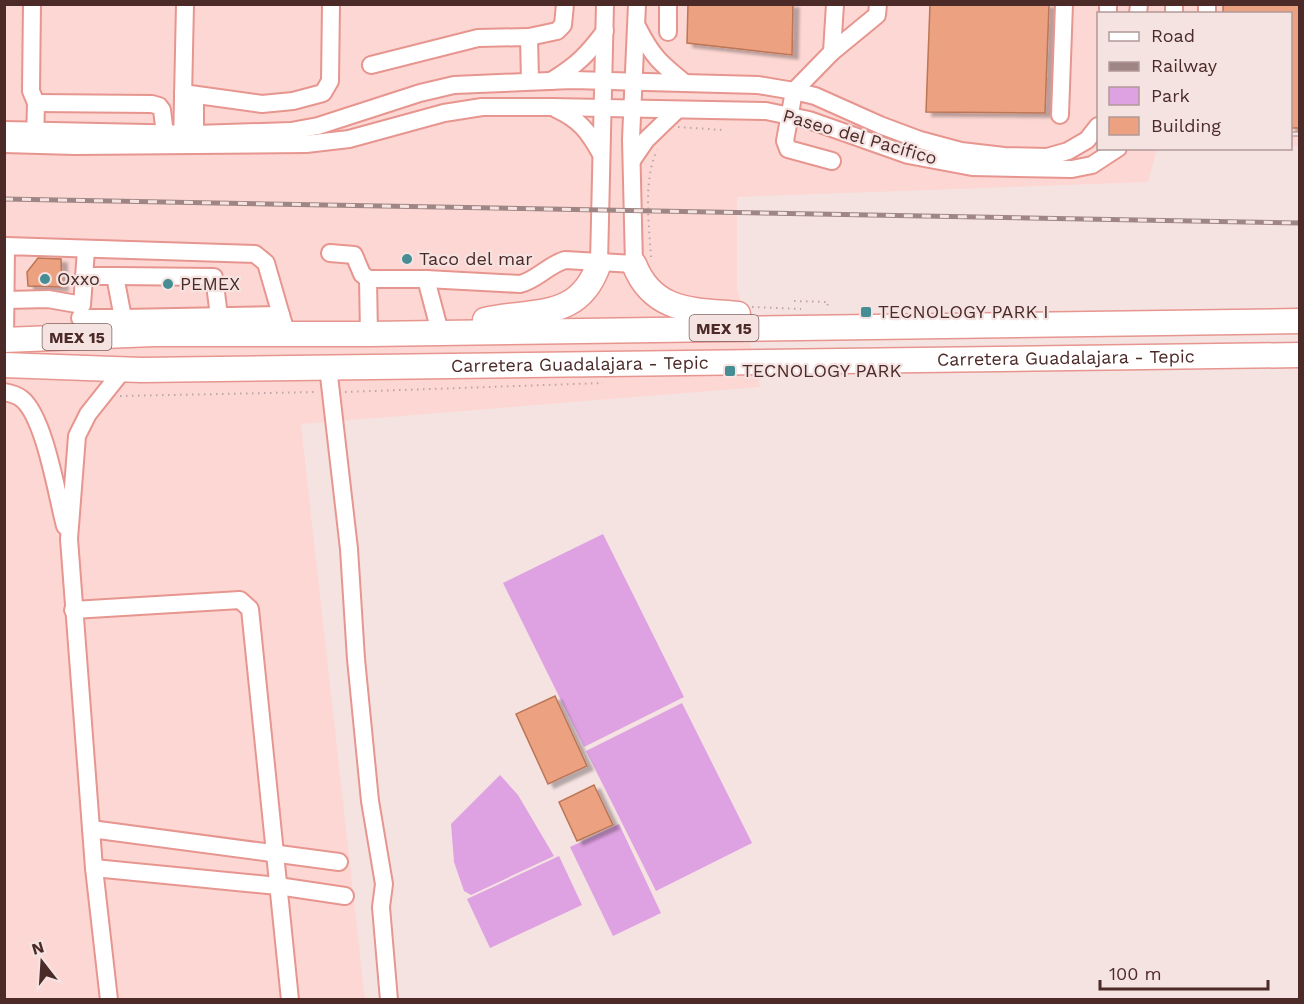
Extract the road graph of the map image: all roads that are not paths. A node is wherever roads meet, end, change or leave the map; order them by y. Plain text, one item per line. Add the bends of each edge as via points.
1 (32, 4) edge
2 (185, 4) edge
3 (331, 4) edge
4 (565, 4) edge
5 (605, 4) edge
6 (637, 4) edge
7 (668, 4) edge
8 (835, 4) edge
9 (878, 4) edge
10 (1064, 4) edge
11 (637, 26) junction
12 (605, 31) junction
13 (668, 32) dead end
14 (529, 38) junction
15 (832, 52) junction
16 (371, 65) dead end
17 (530, 81) junction
18 (551, 81) junction
19 (604, 81) junction
20 (634, 82) junction
21 (685, 83) junction
22 (766, 87) junction
23 (794, 91) junction
24 (189, 94) junction
25 (815, 96) junction
26 (36, 103) junction
27 (76, 104) junction
28 (552, 107) junction
29 (603, 108) junction
30 (633, 110) junction
31 (676, 111) junction
32 (760, 111) junction
33 (790, 115) junction
34 (1060, 115) dead end
35 (809, 120) junction
36 (1097, 127) edge
37 (4, 130) edge
38 (35, 138) junction
39 (75, 139) junction
40 (181, 139) junction
41 (631, 139) junction
42 (1087, 140) junction
43 (4, 144) edge
44 (1097, 145) edge
45 (602, 147) junction
46 (1112, 153) edge
47 (633, 159) junction
48 (832, 161) dead end
49 (5, 246) edge
50 (86, 250) junction
51 (210, 253) junction
52 (330, 253) dead end
53 (599, 263) junction
54 (642, 265) junction
55 (84, 276) junction
56 (115, 276) junction
57 (214, 278) junction
58 (368, 279) junction
59 (426, 279) junction
60 (6, 300) edge
61 (219, 316) junction
62 (123, 318) junction
63 (80, 320) junction
64 (1299, 321) edge
65 (284, 325) junction
66 (787, 327) junction
67 (5, 329) edge
68 (444, 332) junction
69 (369, 334) junction
70 (53, 338) junction
71 (5, 340) edge
72 (1299, 355) edge
73 (4, 365) edge
74 (328, 366) junction
75 (112, 369) junction
76 (4, 374) edge
77 (4, 392) edge
78 (69, 538) junction
79 (73, 610) junction
80 (91, 829) junction
81 (276, 852) junction
82 (339, 862) dead end
83 (94, 868) junction
84 (278, 886) junction
85 (345, 896) dead end
86 (109, 999) edge
87 (290, 999) edge
88 (389, 999) edge

1 - 26 street via 31,91
2 - 24 street
3 - 24 street via 330,81 323,93 262,104
4 - 14 street via 564,25 557,31
5 - 12 street
6 - 11 street
7 - 13 street
8 - 15 street
9 - 15 street via 877,15
10 - 34 street
11 - 20 street
11 - 21 street via 650,52
12 - 18 street via 586,57
12 - 19 street
14 - 16 street via 478,38
14 - 17 street
15 - 23 street
17 - 18 street
17 - 40 street via 454,85 291,131
18 - 19 street
19 - 20 street
19 - 29 street
20 - 21 street, Paseo del Pacífico
20 - 30 street
21 - 22 street, Paseo del Pacífico
22 - 23 street, Paseo del Pacífico
22 - 32 street via 771,96 769,104
23 - 25 street, Paseo del Pacífico
23 - 33 street
24 - 40 street
25 - 35 street via 809,100 806,111
25 - 42 street, Paseo del Pacífico via 880,125 961,151 1047,157
26 - 27 street
26 - 38 street
27 - 39 street
27 - 40 street via 159,106
28 - 29 street
28 - 40 street via 482,107 444,113 349,139 306,144
28 - 45 street via 574,117
29 - 30 street, Paseo del Pacífico
29 - 45 street
30 - 31 street, Paseo del Pacífico
30 - 41 street
31 - 32 street, Paseo del Pacífico
31 - 47 street
32 - 33 street, Paseo del Pacífico
33 - 35 street, Paseo del Pacífico
33 - 48 street via 785,141 788,149
35 - 46 street, Paseo del Pacífico via 908,155 972,167 1072,169 1092,165
36 - 42 street, Paseo del Pacífico
37 - 38 street
38 - 39 street
38 - 43 street
39 - 40 street
41 - 45 street via 626,130 614,126
41 - 47 street
42 - 44 street
45 - 53 street
47 - 54 street
49 - 50 street
49 - 60 street
50 - 51 street
50 - 55 street
51 - 57 street
51 - 65 street via 260,257 266,263
52 - 58 street via 354,255
53 - 54 street
53 - 59 street via 565,260 520,284
53 - 68 highway via 586,292 563,308 477,322
54 - 66 highway via 640,280 654,296 668,303 684,309 741,314
55 - 56 street
55 - 63 street
56 - 57 street
56 - 62 street
57 - 61 street
58 - 59 street
58 - 69 street
59 - 68 street
60 - 63 street via 48,299
60 - 67 street
61 - 62 street
61 - 65 street
62 - 63 street
63 - 65 highway, Carretera Guadalajara - Tepic / MEX 15 via 154,334
63 - 70 highway, Carretera Guadalajara - Tepic / MEX 15
64 - 66 highway, Carretera Guadalajara - Tepic / MEX 15
65 - 69 highway, Carretera Guadalajara - Tepic / MEX 15
66 - 68 highway, Carretera Guadalajara - Tepic / MEX 15
67 - 70 highway
67 - 71 street
68 - 69 highway, Carretera Guadalajara - Tepic / MEX 15
70 - 71 highway, Carretera Guadalajara - Tepic / MEX 15
72 - 74 highway, Carretera Guadalajara - Tepic / MEX 15
73 - 75 highway, Carretera Guadalajara - Tepic / MEX 15
74 - 75 highway, Carretera Guadalajara - Tepic / MEX 15
74 - 88 street via 349,549 370,801 384,884 381,907
75 - 76 highway
75 - 78 street via 77,436
77 - 78 street via 21,398 40,428
78 - 79 street
79 - 80 street
79 - 81 street via 240,600 250,609
80 - 81 street
80 - 83 street
81 - 82 street
81 - 84 street
83 - 84 street
83 - 86 street
84 - 85 street
84 - 87 street

